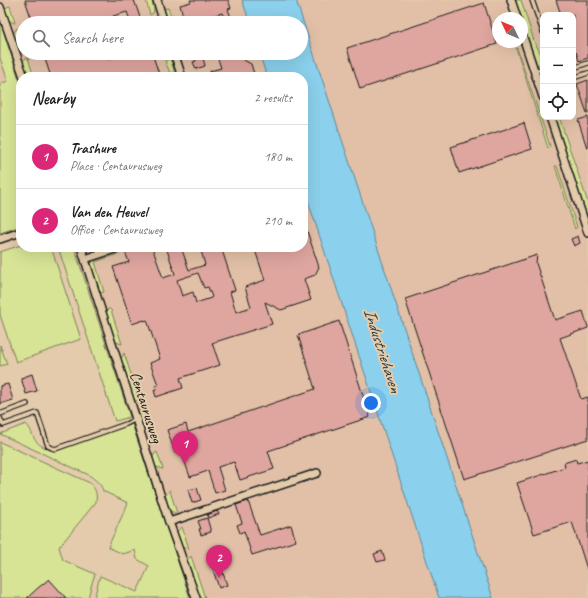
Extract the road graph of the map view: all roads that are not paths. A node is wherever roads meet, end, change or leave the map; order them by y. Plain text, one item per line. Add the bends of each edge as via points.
1 (157, 0) edge
2 (511, 0) edge
3 (532, 0) edge
4 (0, 7) edge
5 (515, 12) edge
6 (162, 16) edge
7 (540, 23) edge
8 (527, 48) edge
9 (16, 54) edge
10 (18, 60) edge
11 (176, 60) edge
12 (588, 63) edge
13 (576, 67) edge
14 (534, 69) junction
15 (540, 70) edge
16 (22, 72) edge
17 (180, 72) edge
18 (588, 73) edge
19 (576, 77) edge
20 (540, 88) edge
21 (551, 120) edge
22 (587, 228) edge
23 (16, 234) edge
24 (0, 239) edge
25 (83, 252) edge
26 (106, 252) edge
27 (85, 259) junction
28 (27, 404) dead end
29 (0, 414) edge
30 (0, 418) edge
31 (133, 420) junction
32 (317, 473) dead end
33 (169, 522) junction
34 (196, 598) edge

1 - 6 street
2 - 5 street
3 - 7 lane
4 - 9 street
8 - 14 street
10 - 16 street
11 - 17 street
12 - 13 lane
14 - 15 lane
14 - 20 street
18 - 19 lane
21 - 22 street
23 - 24 street
25 - 27 street, Centaurusweg
26 - 27 street
27 - 31 street, Centaurusweg
28 - 29 lane
30 - 31 lane via 3,425 37,413 48,446 54,449
31 - 33 street, Centaurusweg
32 - 33 street
33 - 34 street, Centaurusweg

